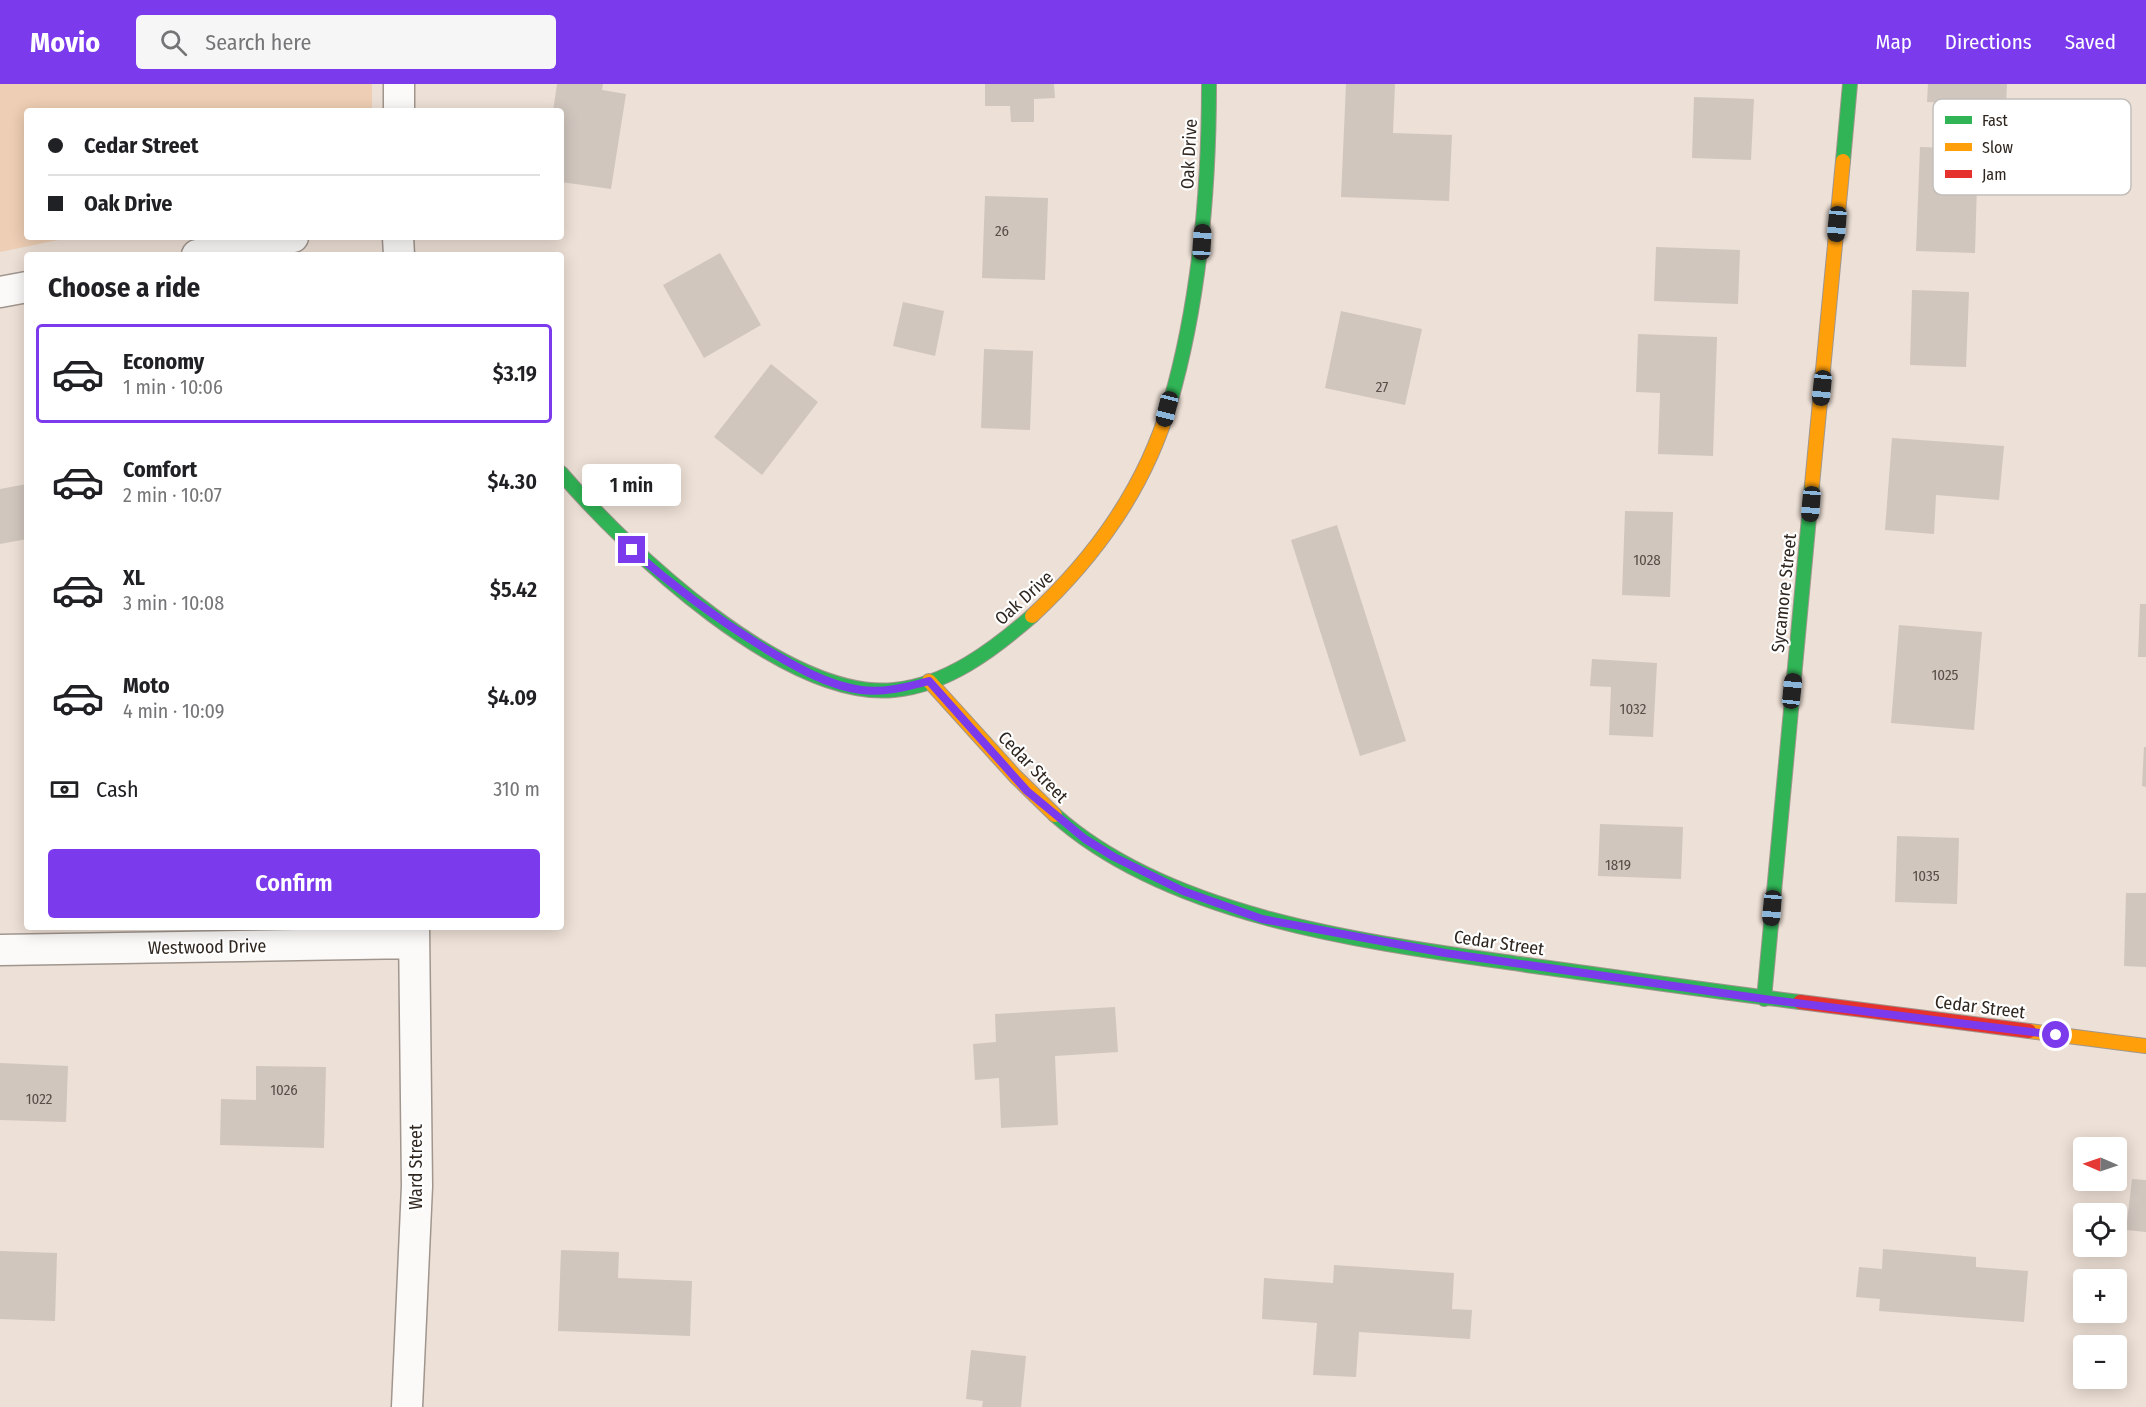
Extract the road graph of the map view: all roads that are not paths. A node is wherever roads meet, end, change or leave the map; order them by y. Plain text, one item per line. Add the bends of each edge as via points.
1 (399, 84) edge
2 (1209, 84) edge
3 (1850, 84) edge
4 (399, 108) edge
5 (277, 240) edge
6 (213, 252) edge
7 (24, 288) edge
8 (0, 292) edge
9 (564, 476) edge
10 (929, 681) junction
11 (414, 935) edge
12 (0, 950) edge
13 (1764, 999) junction
14 (2146, 1046) edge
15 (407, 1407) edge

1 - 4 street
2 - 10 street, Oak Drive via 1202,242 1186,339 1159,440 1117,524 1083,568 1023,626 990,651
3 - 13 street, Sycamore Street
5 - 6 street
7 - 8 street
9 - 10 street, Oak Drive via 632,550 675,588 716,619 803,671 862,690 895,690
10 - 13 street, Cedar Street via 1056,818 1114,857 1183,891 1262,919 1434,951
11 - 12 street, Westwood Drive
11 - 15 street, Ward Street via 417,1186
13 - 14 street, Cedar Street

